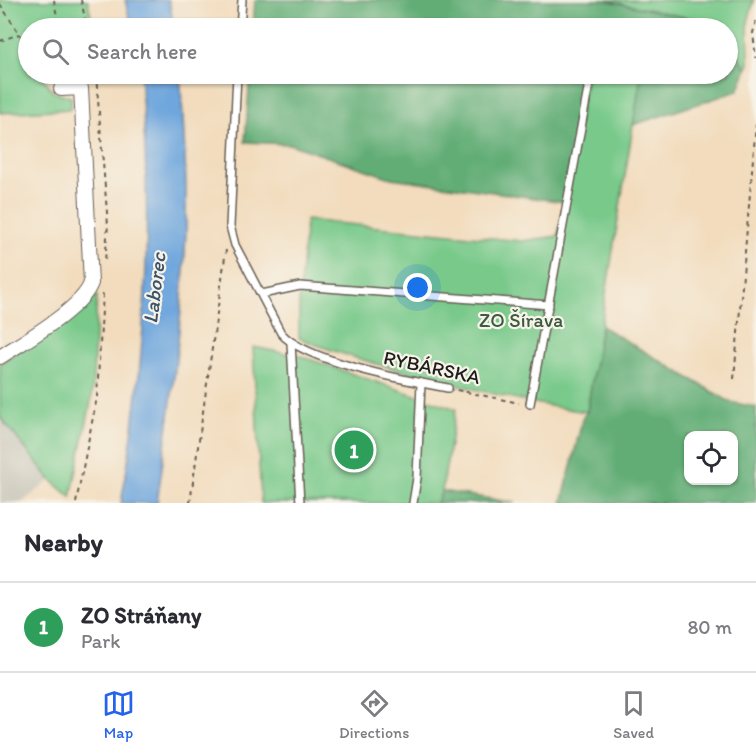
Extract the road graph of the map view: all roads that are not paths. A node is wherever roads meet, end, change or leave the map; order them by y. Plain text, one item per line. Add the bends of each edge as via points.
1 (242, 0) edge
2 (241, 18) edge
3 (237, 84) edge
4 (589, 84) dead end
5 (61, 89) dead end
6 (262, 294) junction
7 (549, 305) junction
8 (291, 343) junction
9 (0, 357) edge
10 (421, 383) junction
11 (448, 388) road end
12 (530, 404) road end
13 (300, 503) edge
14 (413, 503) edge

1 - 2 lane
3 - 6 lane via 230,226 235,245
4 - 7 lane
5 - 9 street via 81,88 91,283 78,303
6 - 7 lane via 300,286
6 - 8 lane via 281,333
7 - 12 lane
8 - 10 lane, RYBÁRSKA via 338,361
8 - 13 lane
10 - 11 lane, RYBÁRSKA
10 - 14 lane

